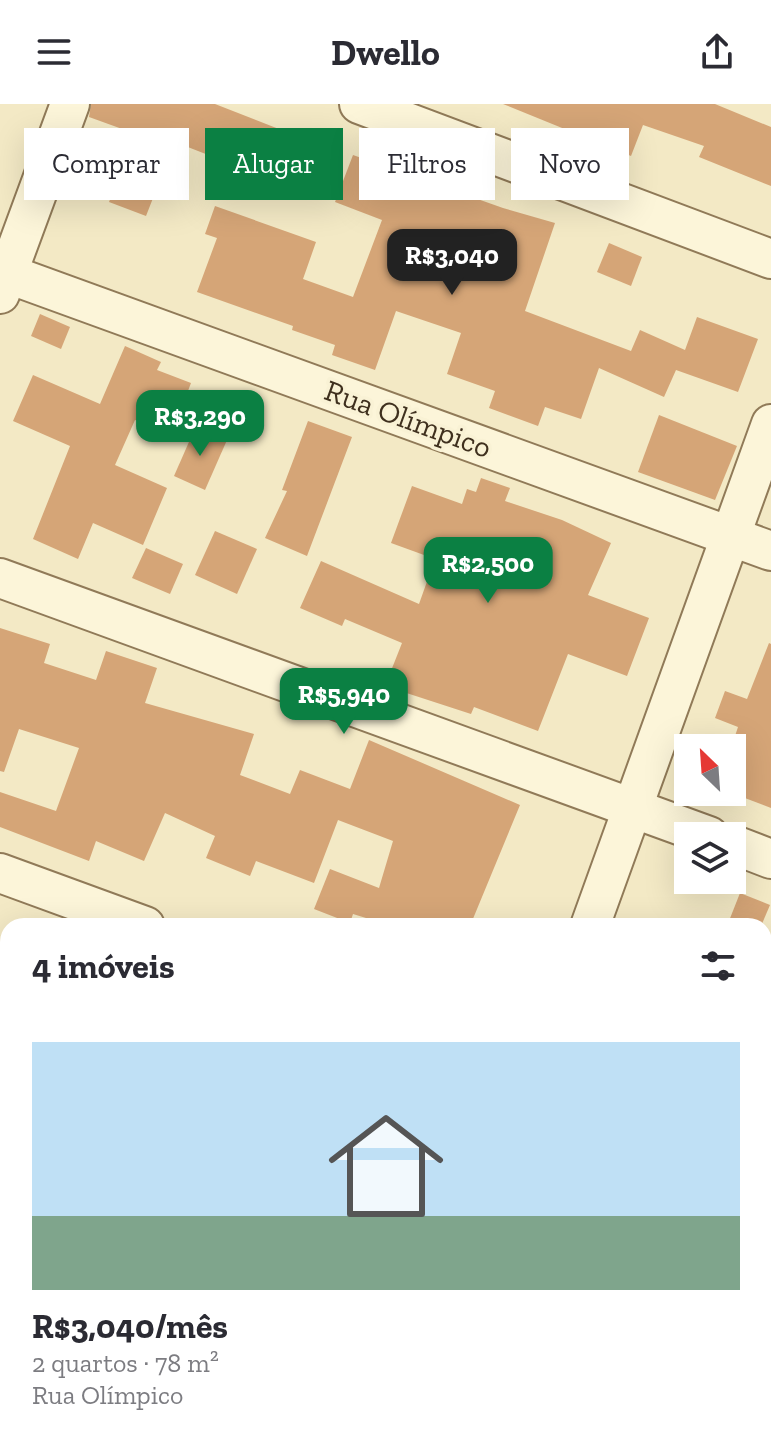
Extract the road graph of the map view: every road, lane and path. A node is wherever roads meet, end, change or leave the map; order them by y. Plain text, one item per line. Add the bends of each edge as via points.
1 (70, 104) edge
2 (359, 104) edge
3 (771, 259) edge
4 (2, 280) edge
5 (771, 424) edge
6 (730, 537) junction
7 (771, 551) edge
8 (0, 578) edge
9 (632, 808) junction
10 (674, 823) edge
11 (746, 849) edge
12 (771, 859) edge
13 (0, 873) edge
14 (123, 918) edge
15 (593, 918) edge

1 - 4 street
2 - 3 street
4 - 6 street, Rua Olímpico
5 - 6 street
6 - 7 street, Rua Olímpico
6 - 9 street
8 - 9 street
9 - 10 street
9 - 15 street
11 - 12 street
13 - 14 street

